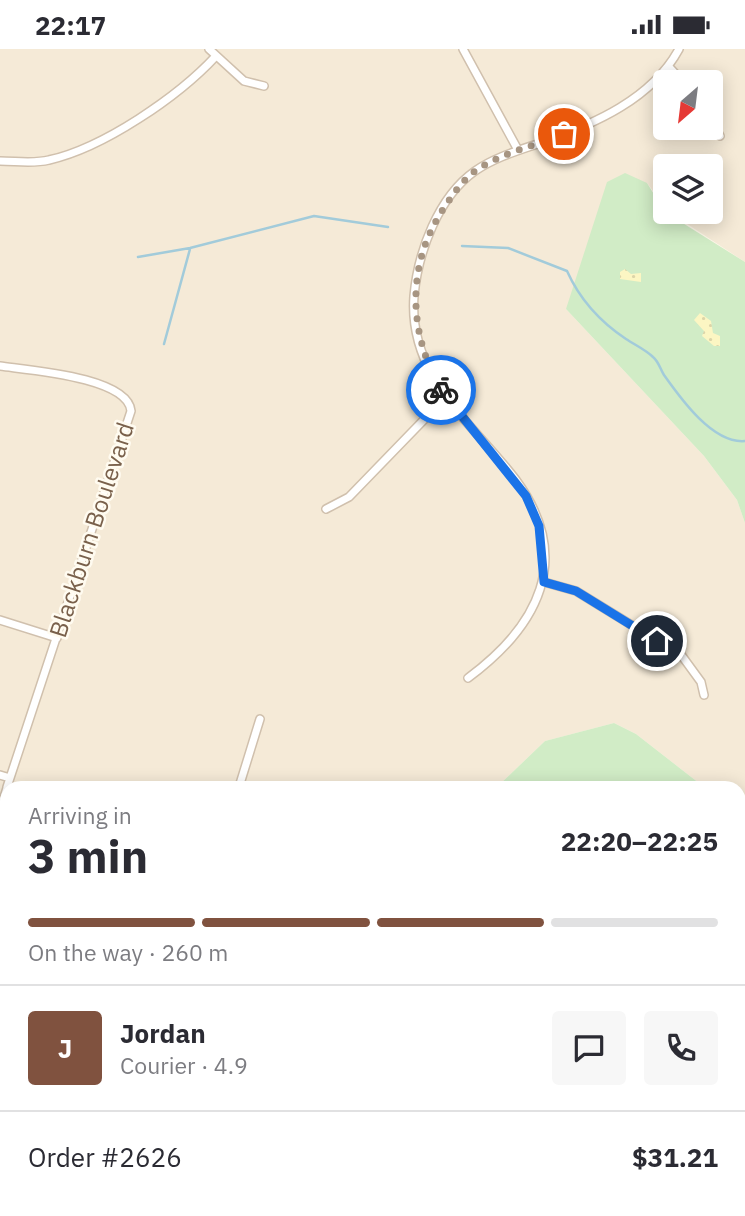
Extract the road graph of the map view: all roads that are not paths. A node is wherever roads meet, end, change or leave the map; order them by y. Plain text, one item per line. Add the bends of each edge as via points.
1 (209, 49) edge
2 (463, 49) edge
3 (679, 49) edge
4 (216, 56) junction
5 (669, 67) junction
6 (672, 70) edge
7 (264, 86) dead end
8 (518, 150) junction
9 (0, 161) edge
10 (0, 366) edge
11 (445, 398) junction
12 (326, 509) dead end
13 (544, 582) junction
14 (0, 620) edge
15 (57, 638) junction
16 (468, 678) dead end
17 (704, 695) dead end
18 (260, 719) dead end
19 (0, 775) edge
20 (10, 778) junction
21 (9, 781) edge
22 (241, 781) edge

1 - 4 street
2 - 8 street
3 - 5 street
4 - 7 street via 244,81
4 - 9 street via 161,106 67,155 44,161
5 - 6 street
5 - 8 street via 597,121
8 - 11 street via 474,172 455,191 436,219 422,255 414,298 416,322 430,370
10 - 15 street, Blackburn Boulevard via 87,380 123,394 131,406
11 - 12 street via 349,496
11 - 13 street via 526,496 539,526
13 - 16 street via 516,637
13 - 17 street via 576,591 682,656 701,682
14 - 15 street
15 - 20 street, Blackburn Boulevard
18 - 22 street
19 - 20 street
20 - 21 street, Blackburn Boulevard

